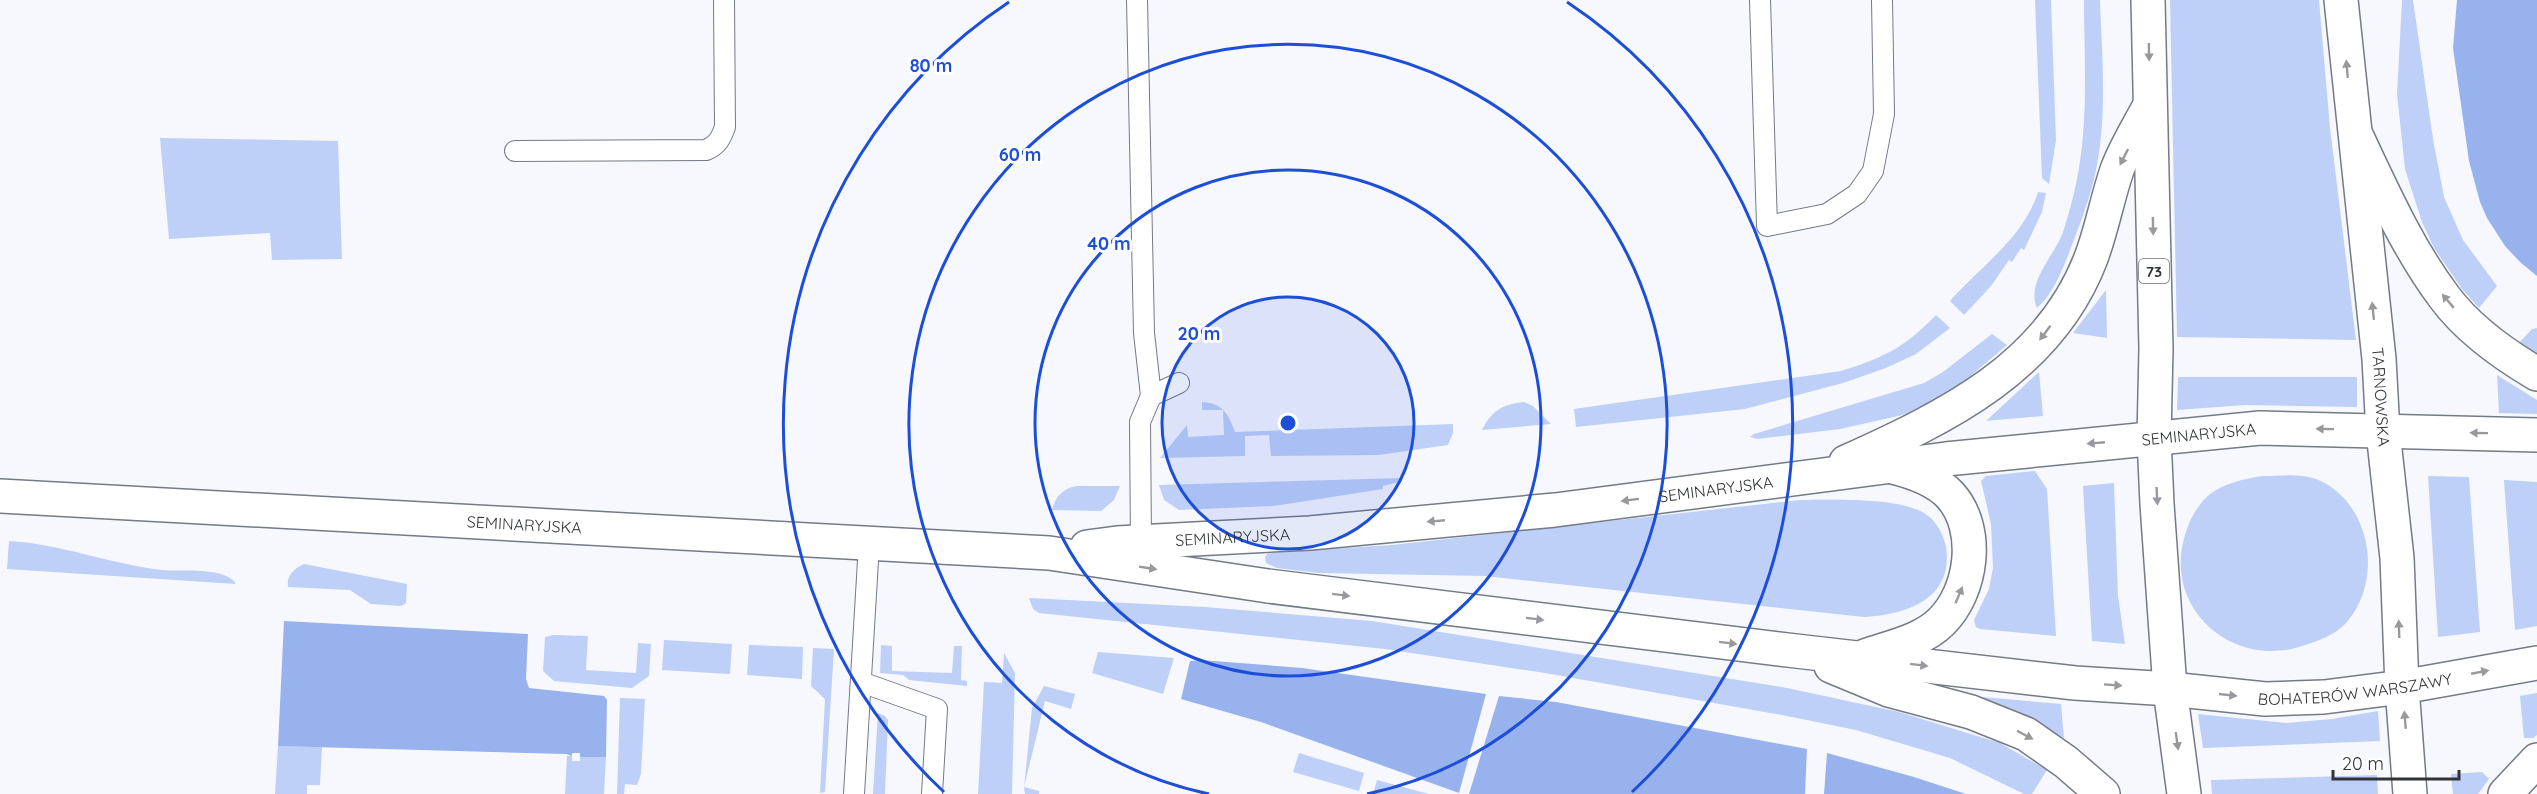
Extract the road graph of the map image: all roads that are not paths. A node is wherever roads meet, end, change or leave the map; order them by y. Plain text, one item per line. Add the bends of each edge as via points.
1 (724, 0) edge
2 (1137, 0) edge
3 (1760, 0) edge
4 (1882, 0) edge
5 (2148, 0) edge
6 (2341, 0) edge
7 (2150, 105) junction
8 (2353, 128) junction
9 (515, 151) dead end
10 (2537, 374) edge
11 (1179, 383) dead end
12 (1151, 396) junction
13 (2383, 432) junction
14 (2537, 435) edge
15 (2154, 438) junction
16 (1892, 467) junction
17 (1813, 477) junction
18 (0, 496) edge
19 (1141, 542) junction
20 (869, 544) junction
21 (1048, 553) junction
22 (1796, 651) junction
23 (1861, 658) junction
24 (2537, 663) edge
25 (861, 682) junction
26 (2402, 687) junction
27 (2170, 689) junction
28 (2537, 760) edge
29 (854, 794) edge
30 (932, 794) edge
31 (2103, 794) edge
32 (2184, 794) edge
33 (2410, 794) edge
34 (2505, 794) edge

1 - 9 lane via 725,127 714,147
2 - 12 lane via 1144,333
3 - 4 lane via 1767,226 1827,214 1857,194 1873,171 1884,114
5 -> 7 street, 73
8 -> 6 street, TARNOWSKA
7 -> 15 street, 73 via 2156,349
7 -> 17 street via 2118,168 2091,258 2072,298 2037,343 1972,399 1909,434
10 -> 8 street via 2489,343 2446,300 2398,223
13 -> 8 street, TARNOWSKA via 2379,359
11 - 12 lane
12 - 19 lane via 1140,422
14 -> 13 street
13 -> 15 street, SEMINARYJSKA via 2260,428
26 -> 13 street, TARNOWSKA via 2397,558
15 -> 16 street, SEMINARYJSKA
15 -> 27 street, 73
16 - 17 street, SEMINARYJSKA
23 -> 16 street via 1923,635 1939,624 1958,598 1968,565 1968,533 1952,496 1935,483
17 -> 19 street, SEMINARYJSKA via 1544,511 1310,533
18 - 20 street, SEMINARYJSKA
19 - 21 street, SEMINARYJSKA
20 - 21 street, SEMINARYJSKA
20 - 25 lane
21 -> 22 street, SEMINARYJSKA via 1268,586
22 - 23 street, SEMINARYJSKA
22 -> 31 street via 1888,690 1971,711 2026,734
23 -> 27 street, SEMINARYJSKA via 2075,683
26 -> 24 street, BOHATERÓW WARSZAWY
25 - 29 lane
25 - 30 lane via 937,709
27 -> 26 street, BOHATERÓW WARSZAWY via 2265,699 2324,697
33 -> 26 street, TARNOWSKA
27 -> 32 street, 73
28 - 34 street

